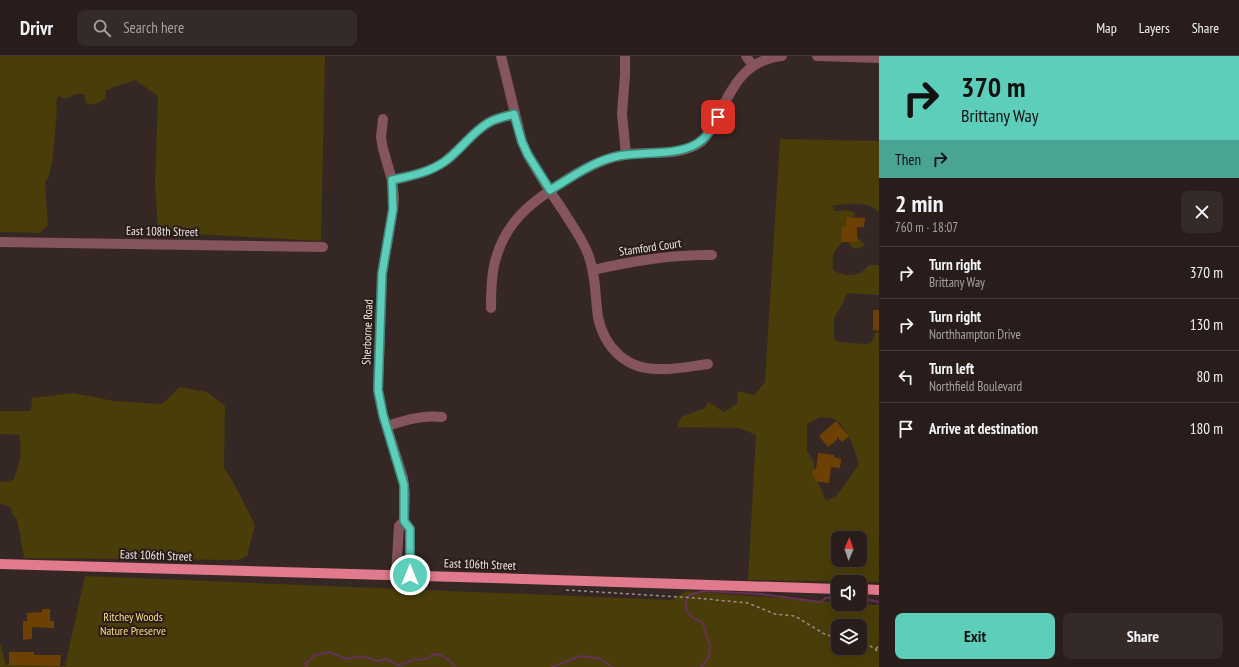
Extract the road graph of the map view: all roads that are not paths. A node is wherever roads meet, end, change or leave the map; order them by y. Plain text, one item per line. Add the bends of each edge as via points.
1 (501, 56) edge
2 (625, 56) edge
3 (746, 56) edge
4 (782, 56) edge
5 (817, 56) edge
6 (879, 58) edge
7 (752, 66) junction
8 (514, 114) junction
9 (383, 119) dead end
10 (626, 154) junction
11 (392, 180) junction
12 (550, 190) junction
13 (0, 242) edge
14 (323, 247) dead end
15 (712, 254) dead end
16 (593, 270) junction
17 (491, 308) dead end
18 (708, 364) dead end
19 (442, 417) dead end
20 (387, 426) junction
21 (404, 521) junction
22 (0, 564) edge
23 (396, 575) junction
24 (410, 575) junction
25 (831, 588) edge
26 (867, 589) edge
27 (879, 590) edge

1 - 8 street
2 - 10 street via 622,114
3 - 7 street
4 - 7 street via 766,59
5 - 6 street
7 - 10 street via 733,86 710,131 702,141 679,151
8 - 11 street via 485,125 438,166 418,175
8 - 12 street via 528,155
9 - 11 street, Sherborne Road via 381,137
10 - 12 street via 603,160
11 - 20 street, Sherborne Road via 393,209 382,274 378,390
12 - 16 street via 583,243
12 - 17 street via 524,211 505,237 494,266
13 - 14 street, East 108th Street
15 - 16 street, Stamford Court via 662,257
16 - 18 street via 602,331 608,344 618,354 640,367 656,369
19 - 20 street via 425,416
20 - 21 street, Sherborne Road via 403,478
21 - 23 street, Sherborne Road via 399,526
21 - 24 street, Sherborne Road via 410,529
22 - 23 main road, East 106th Street
23 - 24 main road, East 106th Street
24 - 25 main road, East 106th Street
26 - 27 main road

